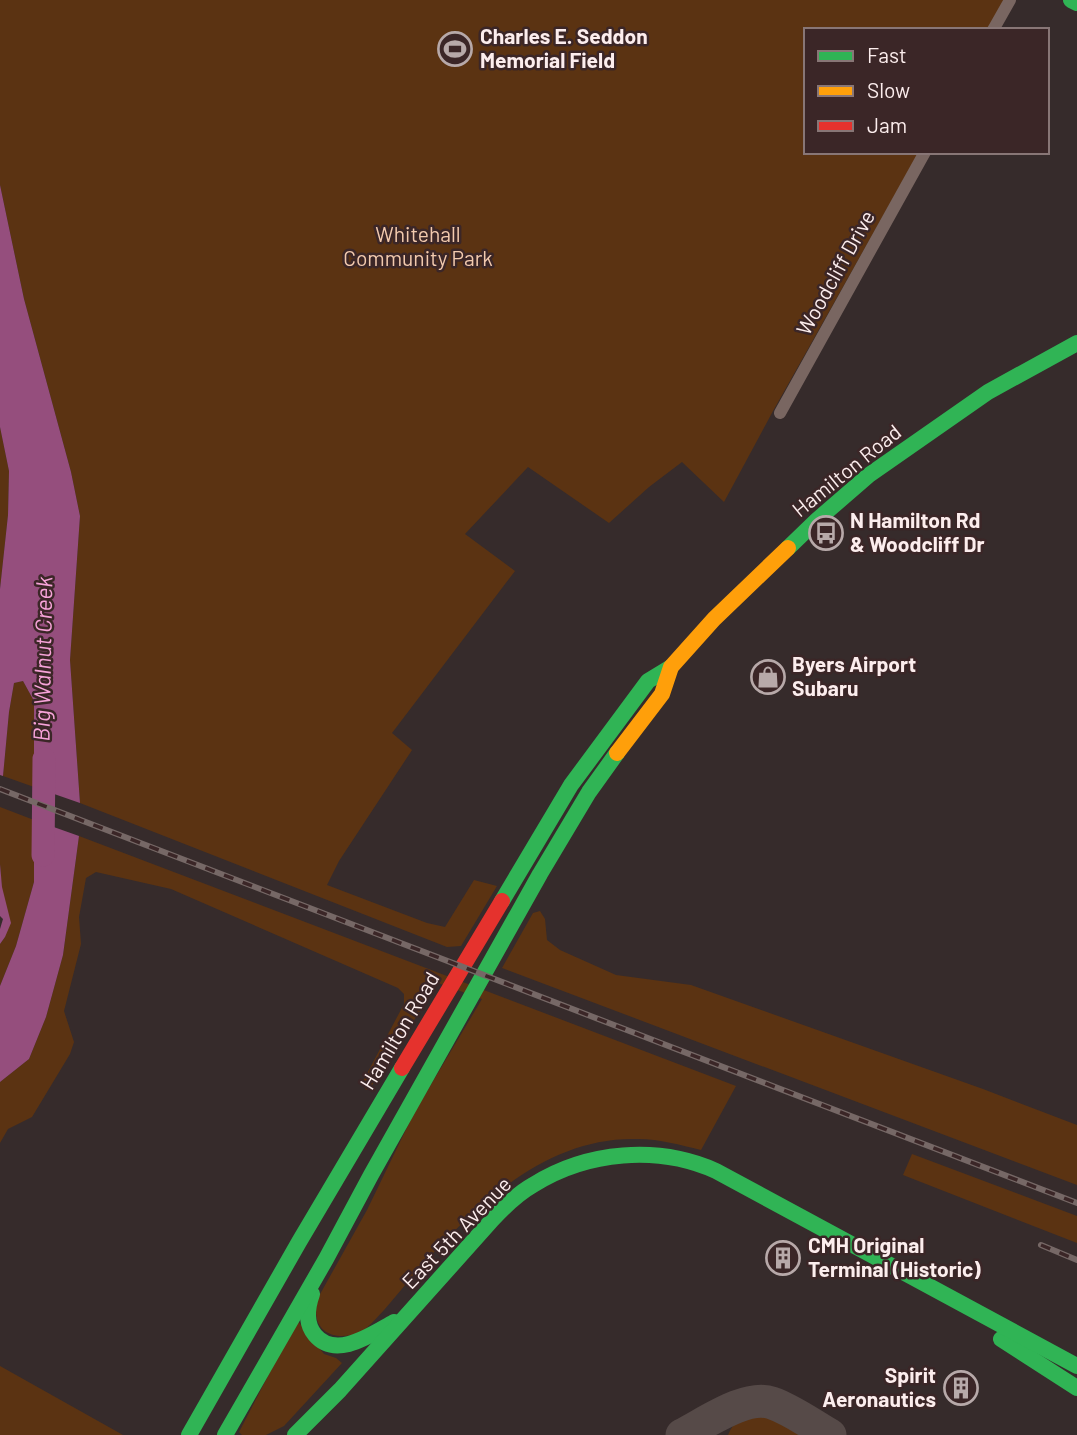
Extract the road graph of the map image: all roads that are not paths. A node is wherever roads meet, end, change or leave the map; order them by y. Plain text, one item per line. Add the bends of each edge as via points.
1 (1010, 0) edge
2 (1071, 0) edge
3 (1077, 3) edge
4 (994, 28) edge
5 (924, 154) edge
6 (1077, 343) edge
7 (780, 413) dead end
8 (671, 667) junction
9 (326, 1259) junction
10 (920, 1280) junction
11 (406, 1317) junction
12 (1077, 1366) edge
13 (1077, 1388) edge
14 (193, 1429) edge
15 (208, 1435) edge
16 (225, 1435) edge
17 (295, 1435) edge

1 - 4 street
2 - 3 main road
5 - 7 street, Woodcliff Drive
6 - 8 main road, Hamilton Road via 988,393 869,475 714,619
8 - 9 main road, Hamilton Road via 662,694 589,792 540,874
8 - 14 main road, Hamilton Road via 648,681 571,786
9 - 11 main road via 308,1308 309,1326 319,1340 335,1347 349,1344
9 - 16 main road, Hamilton Road
10 - 11 main road, East 5th Avenue via 709,1167 670,1157 629,1154 580,1163 532,1186 483,1231
10 - 12 main road, East 5th Avenue
10 - 13 main road, East 5th Avenue via 992,1334
11 - 17 main road, East 5th Avenue
14 - 15 main road

